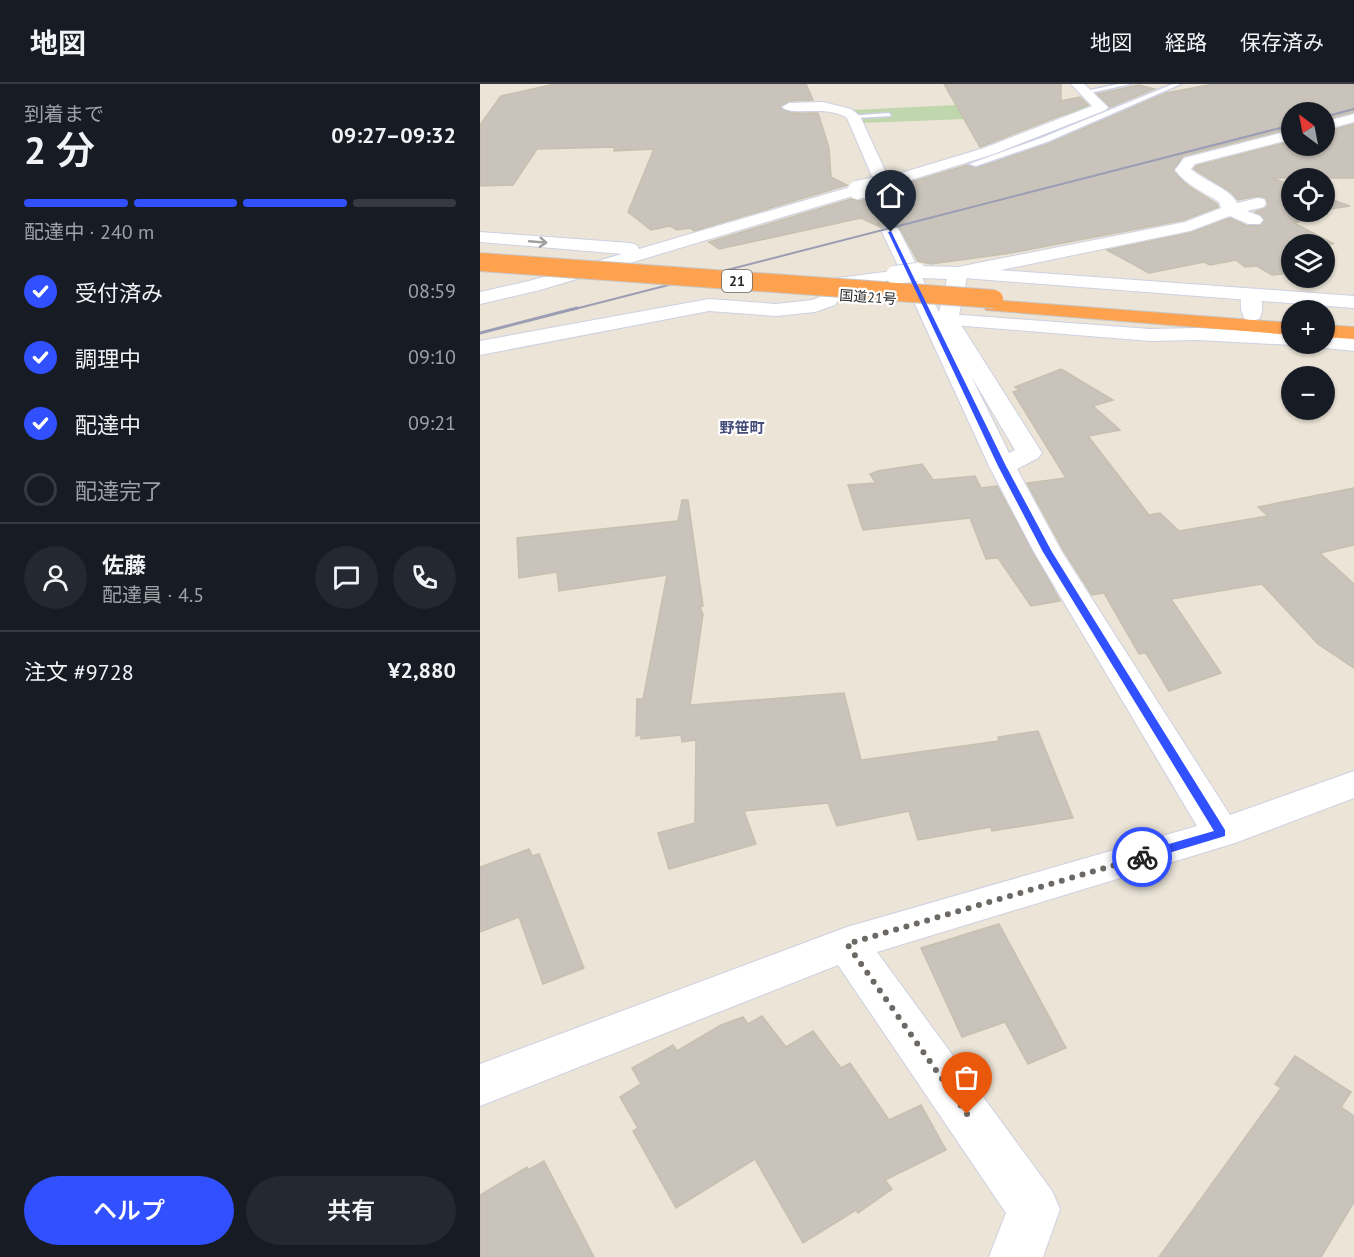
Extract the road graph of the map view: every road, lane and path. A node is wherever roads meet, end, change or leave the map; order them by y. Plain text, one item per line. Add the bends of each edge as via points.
1 (1128, 84) edge
2 (1152, 84) edge
3 (1178, 84) edge
4 (1081, 88) edge
5 (1168, 88) junction
6 (830, 93) dead end
7 (789, 107) dead end
8 (836, 109) junction
9 (889, 115) dead end
10 (853, 116) junction
11 (1354, 118) edge
12 (1335, 123) edge
13 (1281, 137) edge
14 (973, 164) dead end
15 (871, 185) junction
16 (1258, 203) dead end
17 (1230, 210) junction
18 (1254, 220) dead end
19 (891, 232) tunnel mouth
20 (480, 237) edge
21 (650, 251) junction
22 (480, 262) edge
23 (480, 268) edge
24 (958, 273) junction
25 (480, 282) edge
26 (533, 285) junction
27 (1251, 295) junction
28 (480, 298) edge
29 (994, 302) junction
30 (1354, 302) edge
31 (948, 320) junction
32 (1281, 320) edge
33 (1335, 324) edge
34 (1354, 325) edge
35 (1281, 327) edge
36 (1253, 328) junction
37 (1335, 332) edge
38 (1354, 333) edge
39 (1281, 336) edge
40 (1335, 343) edge
41 (1354, 344) edge
42 (480, 348) edge
43 (1002, 466) junction
44 (1354, 784) edge
45 (1221, 833) junction
46 (847, 944) junction
47 (480, 1085) edge
48 (1016, 1257) edge

1 - 4 lane
2 - 5 lane
3 - 5 lane
4 - 15 street via 1101,107 989,152
5 - 14 lane via 1035,144
6 - 8 street
7 - 8 street
8 - 10 street via 845,109
8 - 15 street
9 - 10 lane
10 - 15 street
11 - 12 street
13 - 17 street via 1189,161 1183,170 1227,199
15 - 21 street
16 - 17 street
17 - 18 street
17 - 24 street via 1190,226
19 - 43 street
20 -> 21 street
21 - 26 street
22 - 29 highway, 国道21号 / 21, bridge
23 - 29 highway, 国道21号 / 21
24 - 27 street
24 - 31 street
24 - 42 street, bridge via 917,272 845,282 836,287 828,301 816,306 776,310 709,305
25 - 26 street
26 - 28 street
27 - 30 street
27 - 36 street
29 - 32 highway, 国道21号 / 21
29 - 35 highway, 国道21号 / 21
31 - 36 street via 1150,335
31 - 43 street via 1029,453
33 - 34 highway
36 - 39 street
37 - 38 highway
40 - 41 street
43 - 45 street via 1048,552
44 - 45 street
45 - 46 street
46 - 47 street
46 - 48 street via 1034,1209

